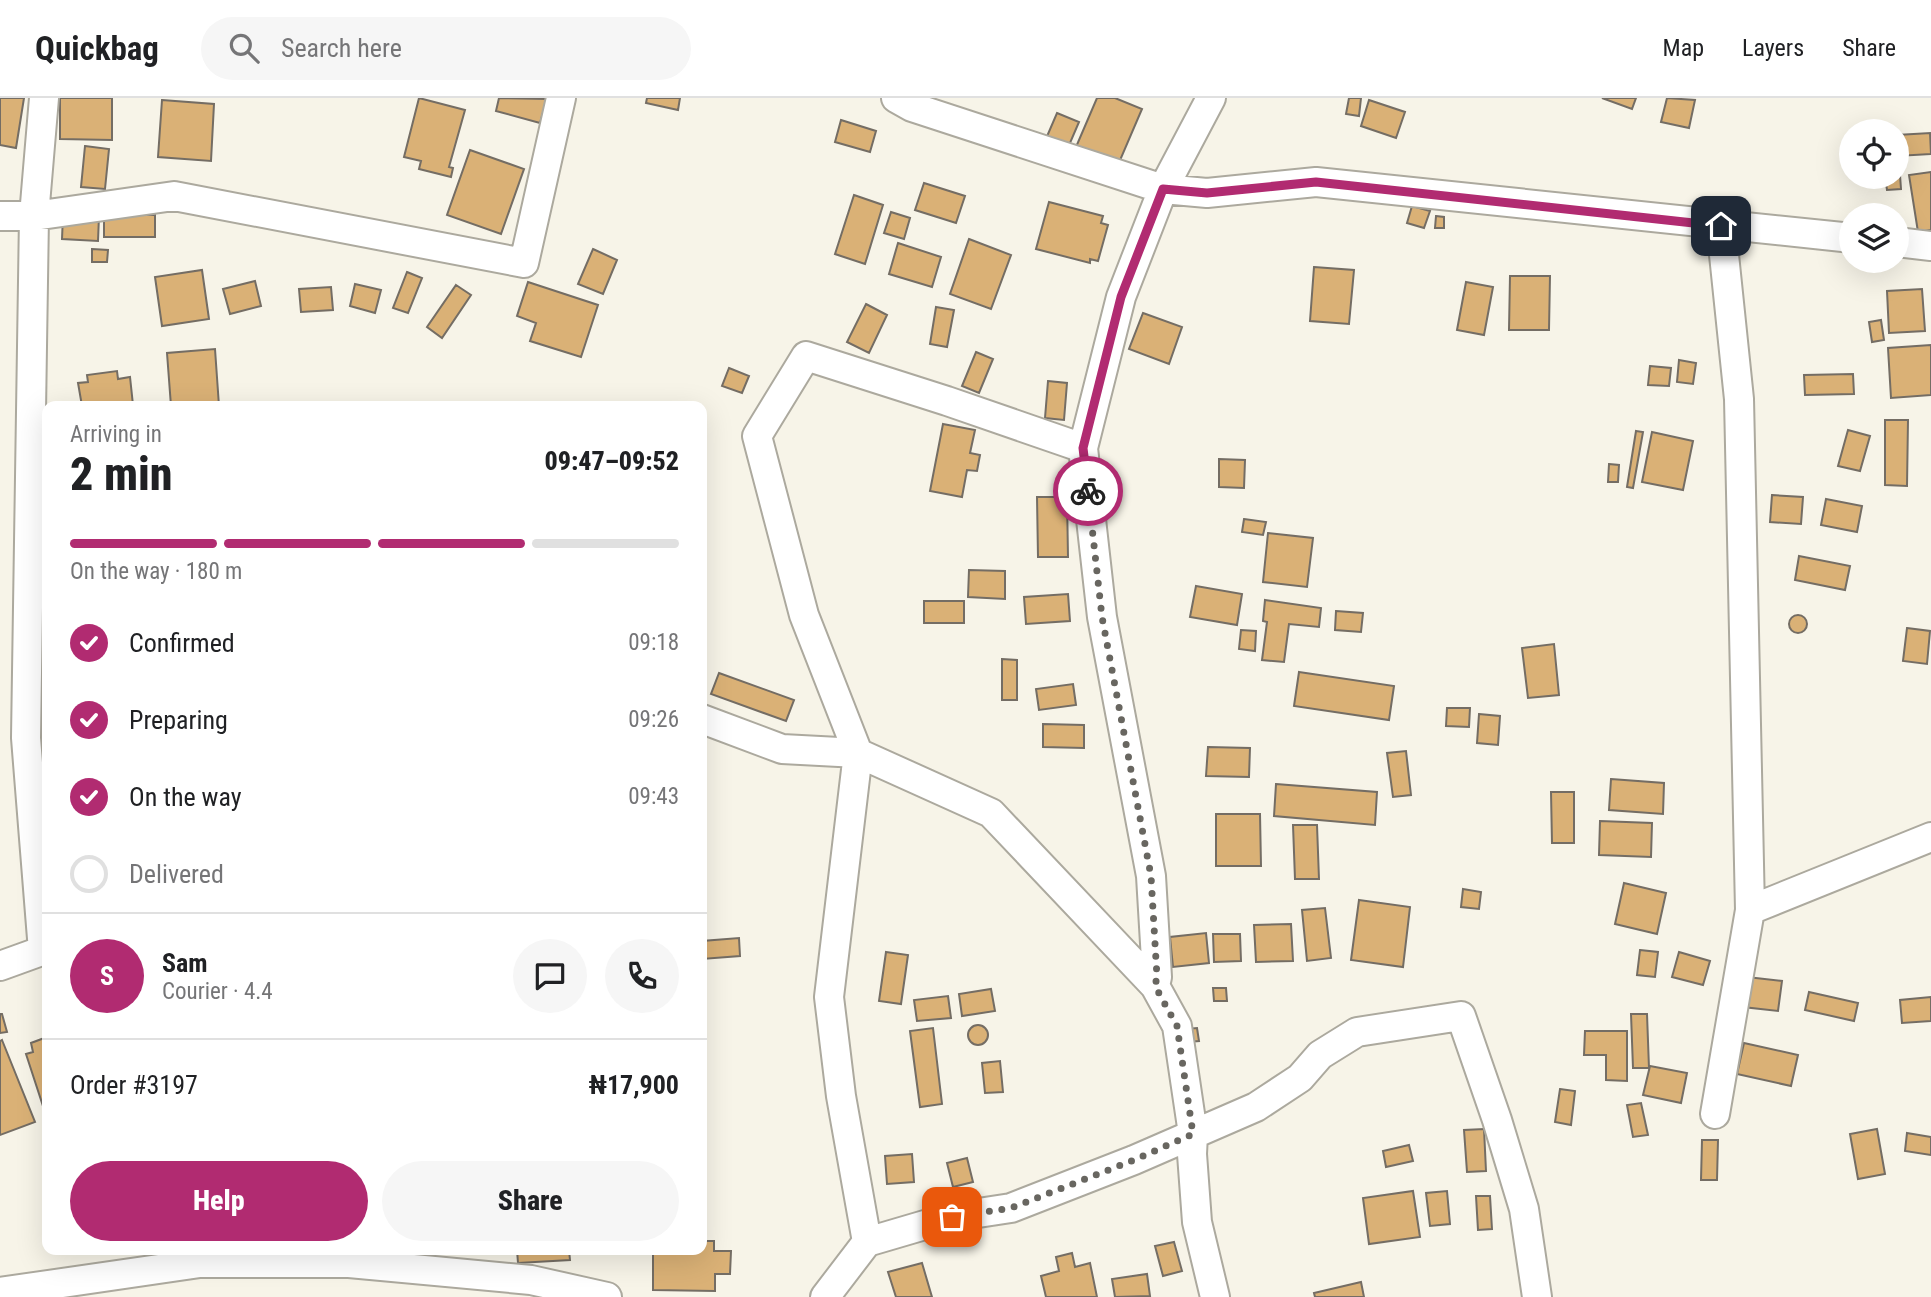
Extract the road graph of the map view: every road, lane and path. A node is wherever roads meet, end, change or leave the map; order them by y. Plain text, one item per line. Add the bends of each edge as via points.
1 (44, 98) edge
2 (561, 98) edge
3 (896, 98) edge
4 (1211, 98) edge
5 (1163, 189) junction
6 (0, 216) edge
7 (34, 216) junction
8 (1721, 226) junction
9 (1839, 237) edge
10 (1909, 244) edge
11 (1931, 246) edge
12 (1083, 448) junction
13 (707, 721) edge
14 (858, 753) junction
15 (1931, 837) edge
16 (1750, 910) junction
17 (42, 917) edge
18 (42, 951) edge
19 (0, 966) edge
20 (1155, 986) junction
21 (1715, 1114) dead end
22 (1193, 1134) junction
23 (867, 1242) junction
24 (136, 1285) edge
25 (0, 1292) edge
26 (607, 1297) edge
27 (825, 1297) edge
28 (1215, 1297) edge
29 (1537, 1297) edge

1 - 7 street
2 - 7 street via 524,263 174,195
3 - 5 street
4 - 5 street
5 - 8 street via 1207,193 1316,182
5 - 12 street via 1121,297
6 - 7 street
7 - 17 street via 26,738
8 - 9 street
8 - 16 street via 1739,398
10 - 11 street
12 - 14 street via 806,356 757,436 804,615
12 - 20 street via 1102,617 1151,876
13 - 14 street via 782,749
14 - 20 street via 991,813
14 - 23 street via 829,996
15 - 16 street
16 - 21 street
18 - 19 street
20 - 22 street via 1177,1026
22 - 23 street via 1011,1208 952,1217
22 - 28 street via 1197,1222
22 - 29 street via 1256,1107 1300,1077 1320,1055 1357,1032 1461,1016 1524,1209
23 - 27 street
24 - 25 street
24 - 26 street via 200,1263 349,1263 531,1280

